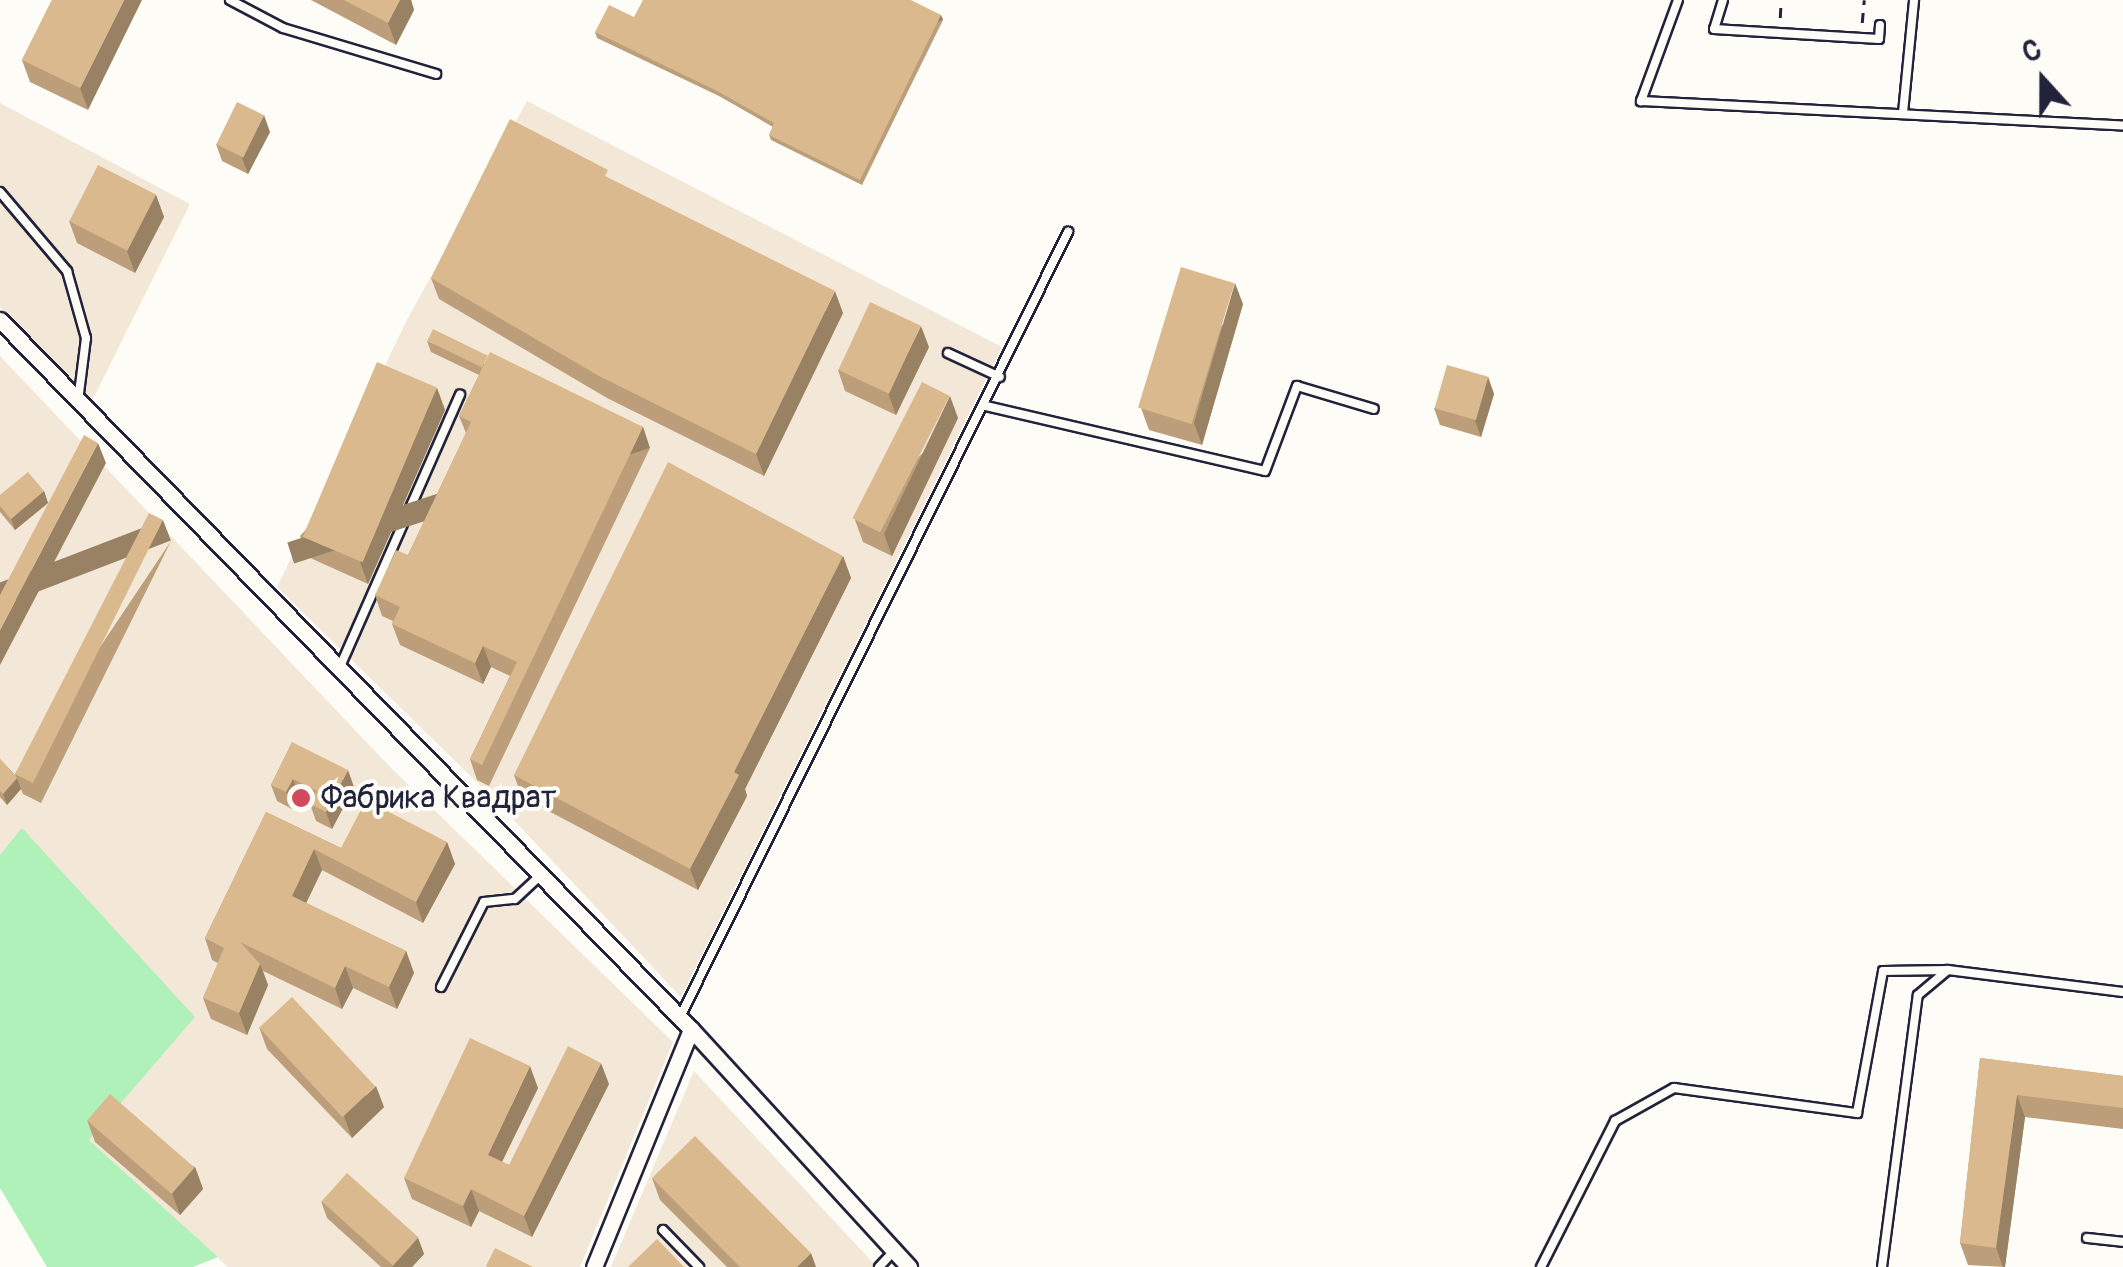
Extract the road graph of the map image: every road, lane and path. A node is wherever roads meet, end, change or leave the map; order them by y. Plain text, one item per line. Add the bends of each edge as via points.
1 (230, 0) edge
2 (1678, 0) edge
3 (1723, 0) edge
4 (1782, 0) edge
5 (1864, 0) edge
6 (1914, 0) edge
7 (1880, 25) dead end
8 (1780, 33) junction
9 (1860, 38) junction
10 (436, 74) dead end
11 (1903, 113) junction
12 (2123, 124) edge
13 (0, 192) edge
14 (1068, 232) dead end
15 (0, 320) edge
16 (948, 353) dead end
17 (1000, 377) junction
18 (460, 395) dead end
19 (78, 402) junction
20 (986, 406) junction
21 (1374, 409) dead end
22 (339, 669) junction
23 (541, 875) junction
24 (1948, 970) junction
25 (442, 987) dead end
26 (2123, 992) edge
27 (686, 1023) junction
28 (663, 1230) dead end
29 (2088, 1238) dead end
30 (2123, 1242) edge
31 (894, 1251) junction
32 (594, 1267) edge
33 (699, 1267) edge
34 (879, 1267) edge
35 (909, 1267) edge
36 (1541, 1267) edge
37 (1882, 1267) edge

1 - 10 lane via 282,28
2 - 11 lane via 1641,101
3 - 8 lane via 1714,29
4 - 8 path
5 - 9 path
6 - 11 lane
7 - 9 lane via 1879,39
8 - 9 lane
11 - 12 lane
13 - 19 lane via 67,271 86,338
14 - 17 lane
15 - 19 street
16 - 17 lane
17 - 20 lane
18 - 22 lane
19 - 22 street
20 - 21 lane via 1264,471 1297,386
20 - 27 lane
22 - 23 street
23 - 25 lane via 515,899 484,902
23 - 27 street
24 - 26 lane
24 - 36 lane via 1884,971 1857,1113 1674,1088 1615,1121
24 - 37 lane via 1918,995
27 - 31 street
27 - 32 street
28 - 33 lane
29 - 30 lane
31 - 34 lane
31 - 35 street

